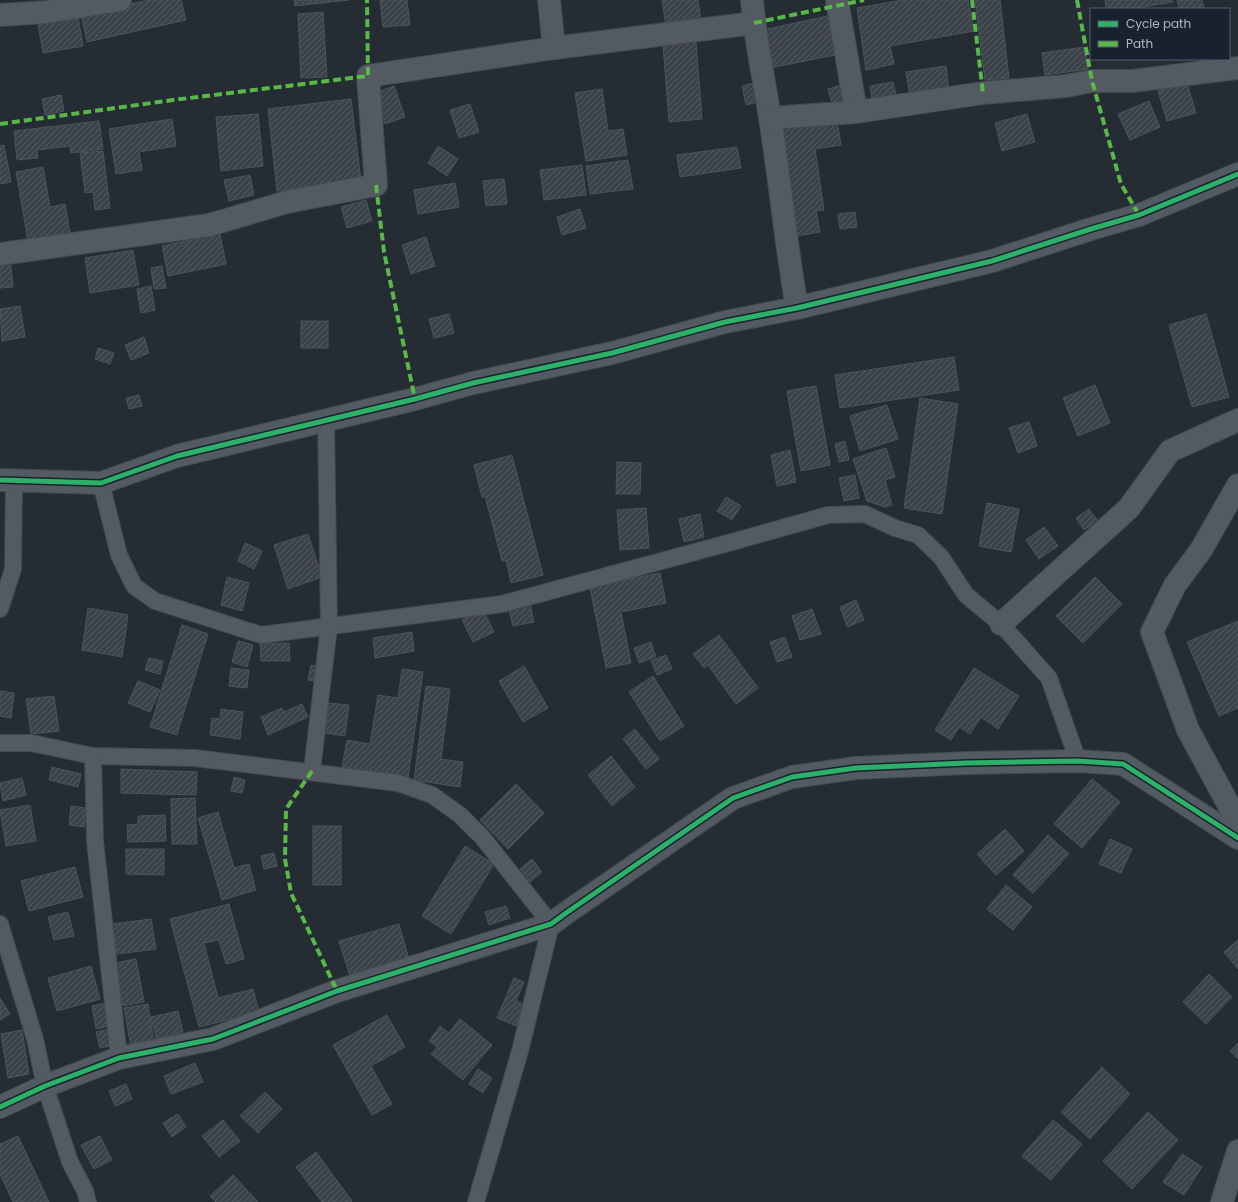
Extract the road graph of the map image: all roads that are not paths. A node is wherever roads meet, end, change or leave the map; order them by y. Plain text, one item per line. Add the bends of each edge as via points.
1 (120, 0) edge
2 (549, 0) edge
3 (752, 0) edge
4 (837, 0) edge
5 (0, 15) edge
6 (754, 23) junction
7 (554, 48) junction
8 (1238, 68) edge
9 (856, 112) junction
10 (770, 118) junction
11 (1238, 174) edge
12 (0, 254) edge
13 (797, 308) junction
14 (1238, 420) edge
15 (326, 421) junction
16 (7, 479) edge
17 (101, 483) junction
18 (1238, 485) edge
19 (0, 609) edge
20 (1001, 624) junction
21 (330, 626) junction
22 (0, 743) edge
23 (93, 756) junction
24 (1078, 761) junction
25 (312, 771) junction
26 (1238, 822) edge
27 (1238, 838) edge
28 (0, 924) edge
29 (552, 924) junction
30 (119, 1058) junction
31 (45, 1086) junction
32 (0, 1107) edge
33 (1238, 1151) edge
34 (88, 1202) edge
35 (476, 1202) edge
36 (1222, 1202) edge

1 - 5 street via 47,12
2 - 7 street
3 - 6 street
4 - 9 street
6 - 7 street
6 - 10 street
7 - 12 street via 368,76 376,185 287,202 209,225
8 - 9 street via 1132,81 1092,81 1066,86 983,93
9 - 10 street
10 - 13 street
11 - 13 street via 1139,215 1091,228 992,262
13 - 15 street via 725,322 612,353
14 - 20 street via 1170,451 1128,508
15 - 17 street via 177,456
15 - 21 lane
16 - 17 street
16 - 19 lane via 13,569
17 - 21 lane via 119,555 134,586 155,601 261,636
18 - 26 street via 1201,550 1175,585 1152,632 1188,730
20 - 21 lane via 966,595 941,557 918,535 865,514 858,514 828,515 502,604
20 - 24 lane via 1049,678
21 - 25 lane
22 - 23 lane via 31,743
23 - 25 lane via 195,758
23 - 30 lane via 95,841
24 - 27 street via 1123,764
24 - 29 street via 856,768 792,777 733,798
25 - 29 lane via 398,783 432,795 460,815 482,838
28 - 31 lane via 35,1039
29 - 30 street via 337,991 213,1039
29 - 35 lane via 520,1051
30 - 31 street
31 - 32 street
31 - 34 lane via 70,1162
33 - 36 street

